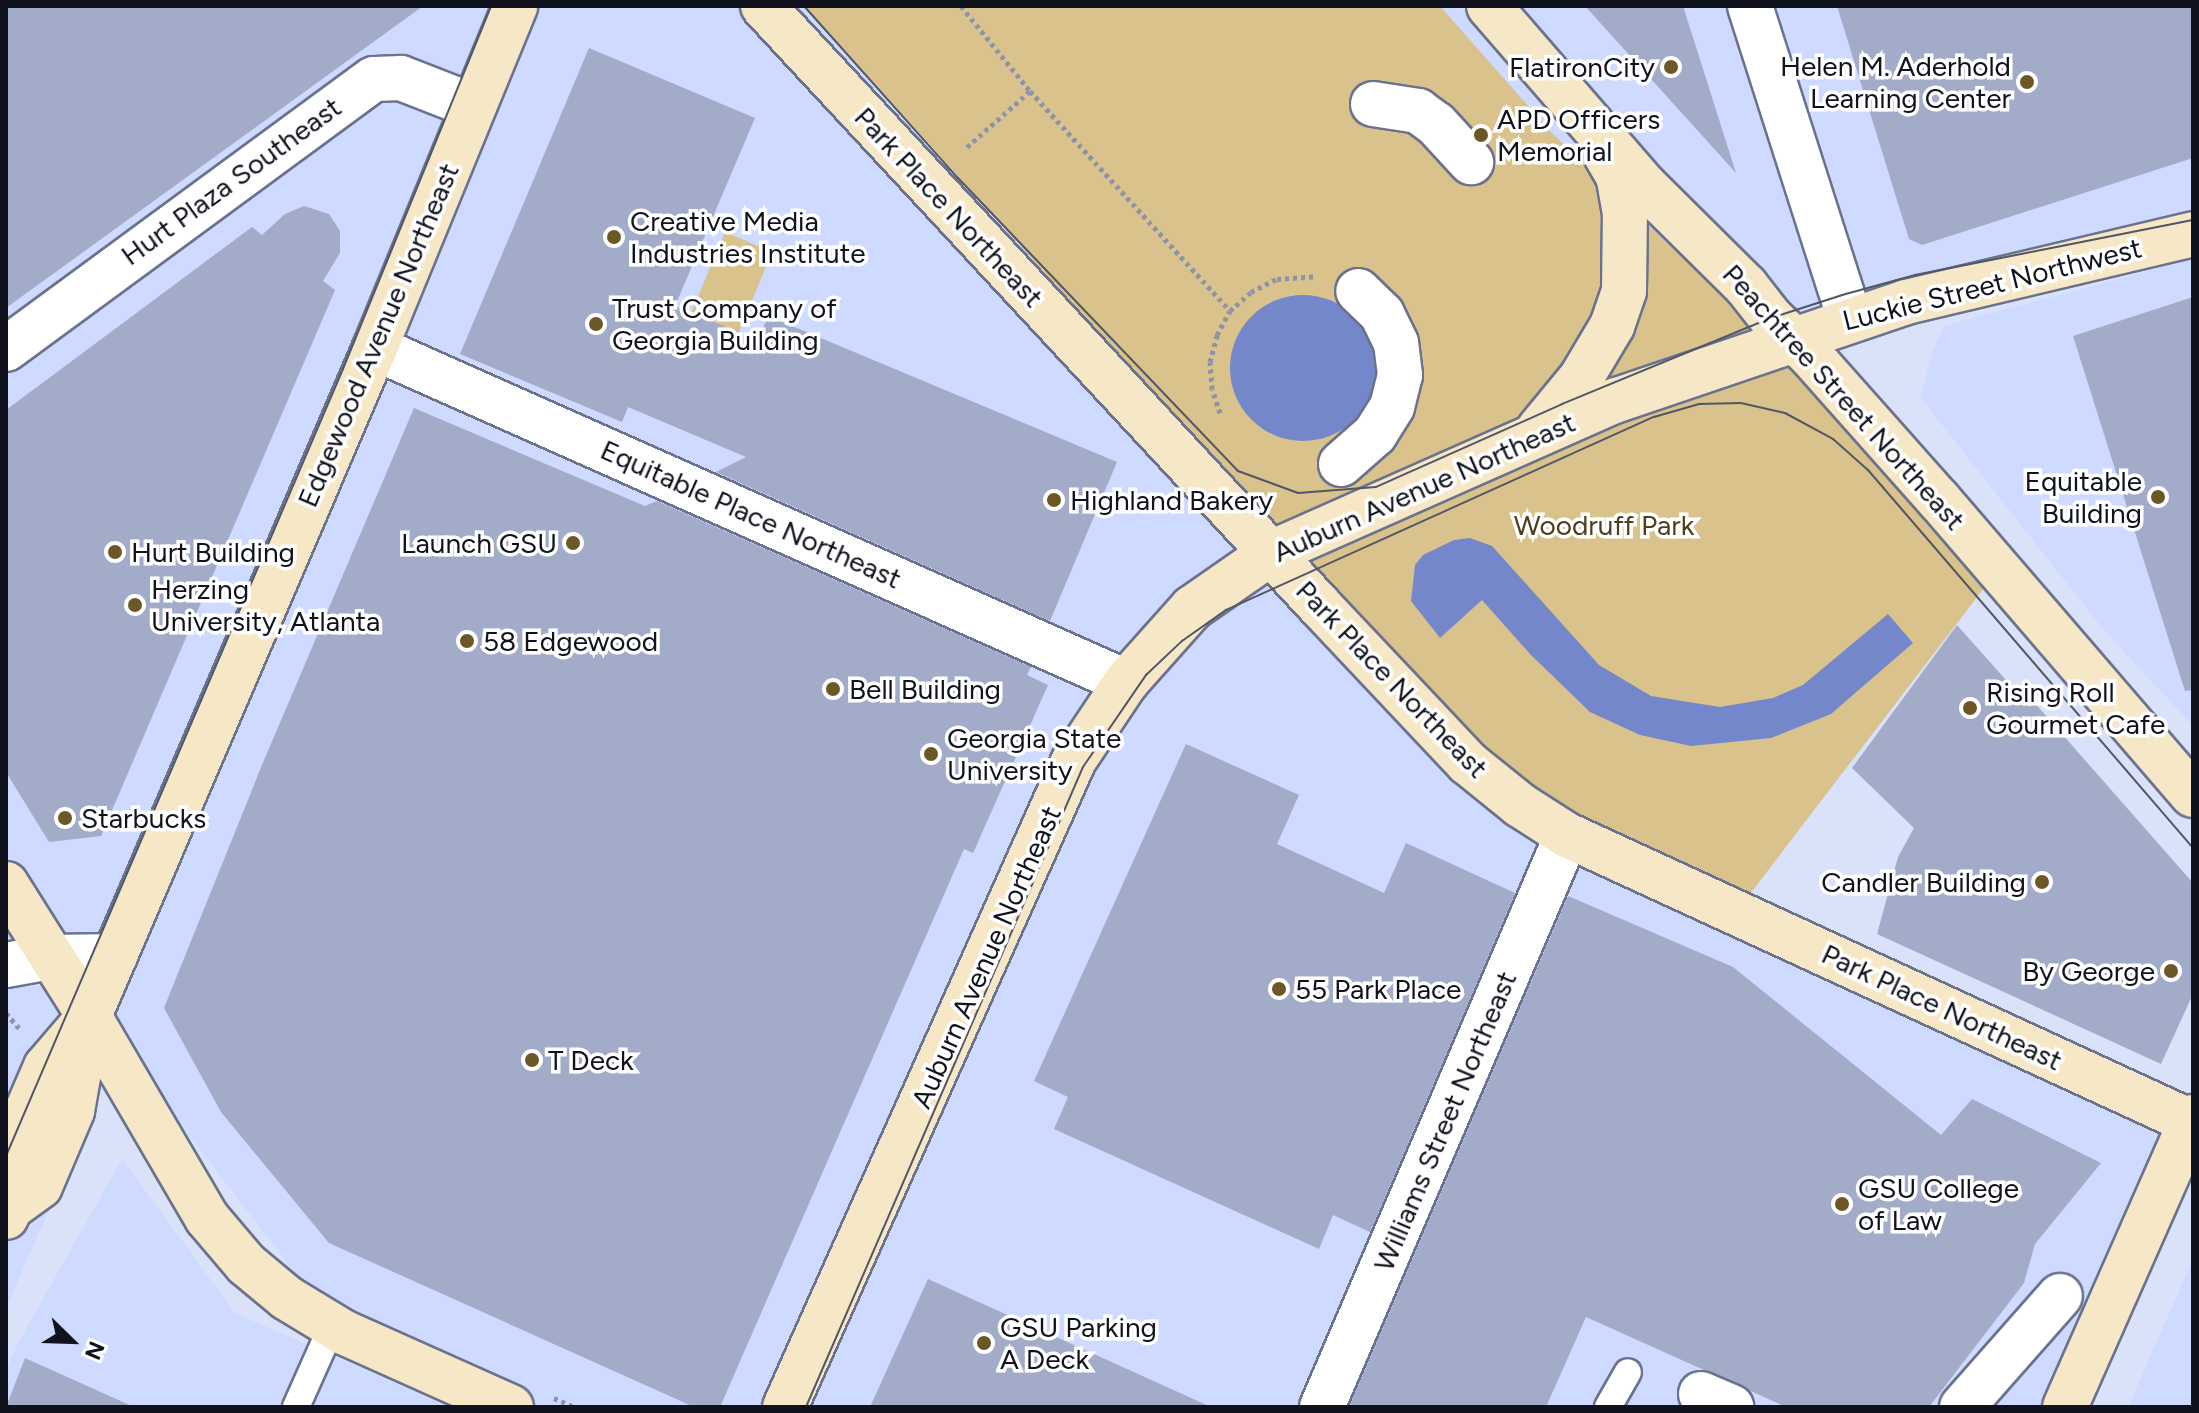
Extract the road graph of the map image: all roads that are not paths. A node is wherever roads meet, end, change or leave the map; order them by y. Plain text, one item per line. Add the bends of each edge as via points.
1 (515, 6) edge
2 (763, 6) edge
3 (1489, 6) edge
4 (1750, 6) edge
5 (1373, 104) dead end
6 (473, 106) junction
7 (1591, 125) junction
8 (1471, 162) dead end
9 (2193, 234) edge
10 (1358, 291) road end
11 (1850, 319) junction
12 (1792, 338) junction
13 (375, 348) junction
14 (6, 349) edge
15 (1529, 439) junction
16 (1341, 464) dead end
17 (1271, 553) junction
18 (1126, 682) junction
19 (2179, 758) edge
20 (2193, 795) edge
21 (1567, 835) junction
22 (6, 884) edge
23 (115, 956) junction
24 (51, 957) junction
25 (6, 965) edge
26 (89, 1016) junction
27 (2192, 1120) edge
28 (7, 1207) edge
29 (2060, 1296) dead end
30 (332, 1326) junction
31 (1628, 1372) dead end
32 (528, 1401) edge
33 (296, 1407) edge
34 (785, 1407) edge
35 (1322, 1407) edge
36 (1608, 1407) edge
37 (1962, 1407) edge
38 (2065, 1407) edge

1 - 6 street, Edgewood Avenue Northeast
2 - 17 street, Park Place Northeast
3 - 7 street, Peachtree Street Northeast
4 - 11 street
5 - 8 street via 1418,111
6 - 13 street, Edgewood Avenue Northeast
6 - 14 street, Hurt Plaza Southeast via 401,78 374,79
7 - 12 street, Peachtree Street Northeast
7 - 15 street via 1618,176 1623,201 1624,291 1612,326 1581,378
9 - 11 street, Luckie Street Northwest
10 - 16 street via 1387,324 1396,343 1400,375 1392,407 1375,434
11 - 12 street, Luckie Street Northwest
12 - 15 street, Auburn Avenue Northeast via 1617,400
12 - 19 street, Peachtree Street Northeast
13 - 18 street, Equitable Place Northeast
13 - 23 street, Edgewood Avenue Northeast
15 - 17 street, Auburn Avenue Northeast
17 - 18 street, Auburn Avenue Northeast via 1192,608
17 - 21 street, Park Place Northeast via 1468,763
18 - 34 street, Auburn Avenue Northeast via 1074,760
19 - 20 street, Peachtree Street Northeast
21 - 27 street, Park Place Northeast
21 - 35 street, Williams Street Northeast
22 - 24 street
23 - 24 street
23 - 26 street, Edgewood Avenue Northeast
24 - 25 street
24 - 26 street
26 - 28 street, Edgewood Avenue Northeast via 72,1111 40,1186
26 - 30 street via 207,1218 246,1264
27 - 38 street
29 - 37 street
30 - 32 street
30 - 33 lane
31 - 36 lane

